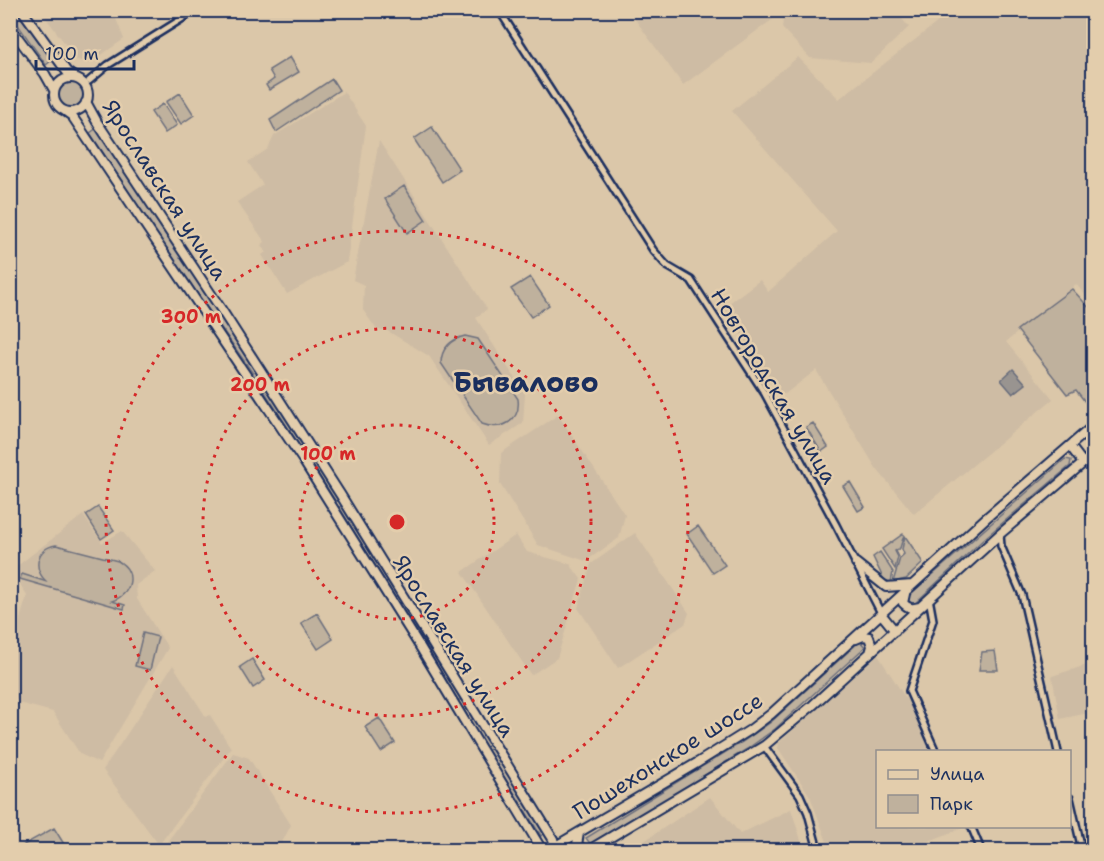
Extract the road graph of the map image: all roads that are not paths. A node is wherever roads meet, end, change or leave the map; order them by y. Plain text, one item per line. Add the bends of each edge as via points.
1 (22, 10) edge
2 (196, 10) edge
3 (499, 10) edge
4 (10, 27) edge
5 (75, 78) junction
6 (89, 81) dead end
7 (54, 90) junction
8 (86, 102) junction
9 (65, 111) junction
10 (1094, 425) edge
11 (1070, 446) junction
12 (1094, 454) edge
13 (1083, 463) junction
14 (1000, 534) junction
15 (856, 563) junction
16 (914, 585) junction
17 (905, 594) junction
18 (929, 598) junction
19 (920, 607) junction
20 (882, 615) junction
21 (895, 631) junction
22 (854, 640) junction
23 (870, 654) junction
24 (464, 694) junction
25 (452, 700) junction
26 (764, 746) junction
27 (935, 750) edge
28 (1058, 750) edge
29 (1071, 802) edge
30 (971, 828) edge
31 (579, 833) junction
32 (552, 849) edge
33 (542, 850) edge
34 (587, 850) edge
35 (818, 850) edge
36 (981, 850) edge
37 (1082, 850) edge

1 - 5 main road
2 - 6 street
3 - 15 street, Новгородская улица via 653,250 667,266 691,280 758,384
4 - 7 main road
5 - 7 main road via 60,81
5 - 8 main road via 87,89
7 - 9 main road via 56,105
8 - 9 main road via 76,111
8 - 24 main road, Ярославская улица via 222,309
9 - 25 main road, Ярославская улица via 282,427
10 - 11 main road, Пошехонское шоссе
11 - 13 main road
11 - 16 main road, Пошехонское шоссе
12 - 13 main road, Пошехонское шоссе
13 - 14 main road, Пошехонское шоссе
14 - 18 main road, Пошехонское шоссе
14 - 28 street via 1001,546 1022,595
15 - 16 main road via 886,587
15 - 20 street, Новгородская улица
16 - 17 main road, Пошехонское шоссе
17 - 19 main road via 903,603 907,607
17 - 20 main road, Пошехонское шоссе
18 - 19 main road, Пошехонское шоссе
18 - 27 street via 933,620 909,690
19 - 21 main road, Пошехонское шоссе
20 - 21 main road
20 - 22 main road, Пошехонское шоссе
21 - 23 main road, Пошехонское шоссе
22 - 23 main road via 869,637
22 - 31 main road, Пошехонское шоссе via 750,730
23 - 26 main road, Пошехонское шоссе
24 - 25 main road via 461,705
24 - 32 main road, Ярославская улица via 553,838
25 - 33 main road, Ярославская улица
26 - 34 main road, Пошехонское шоссе
26 - 35 street via 800,795
29 - 37 street
30 - 36 street
31 - 32 main road, Пошехонское шоссе
31 - 34 main road via 577,845

